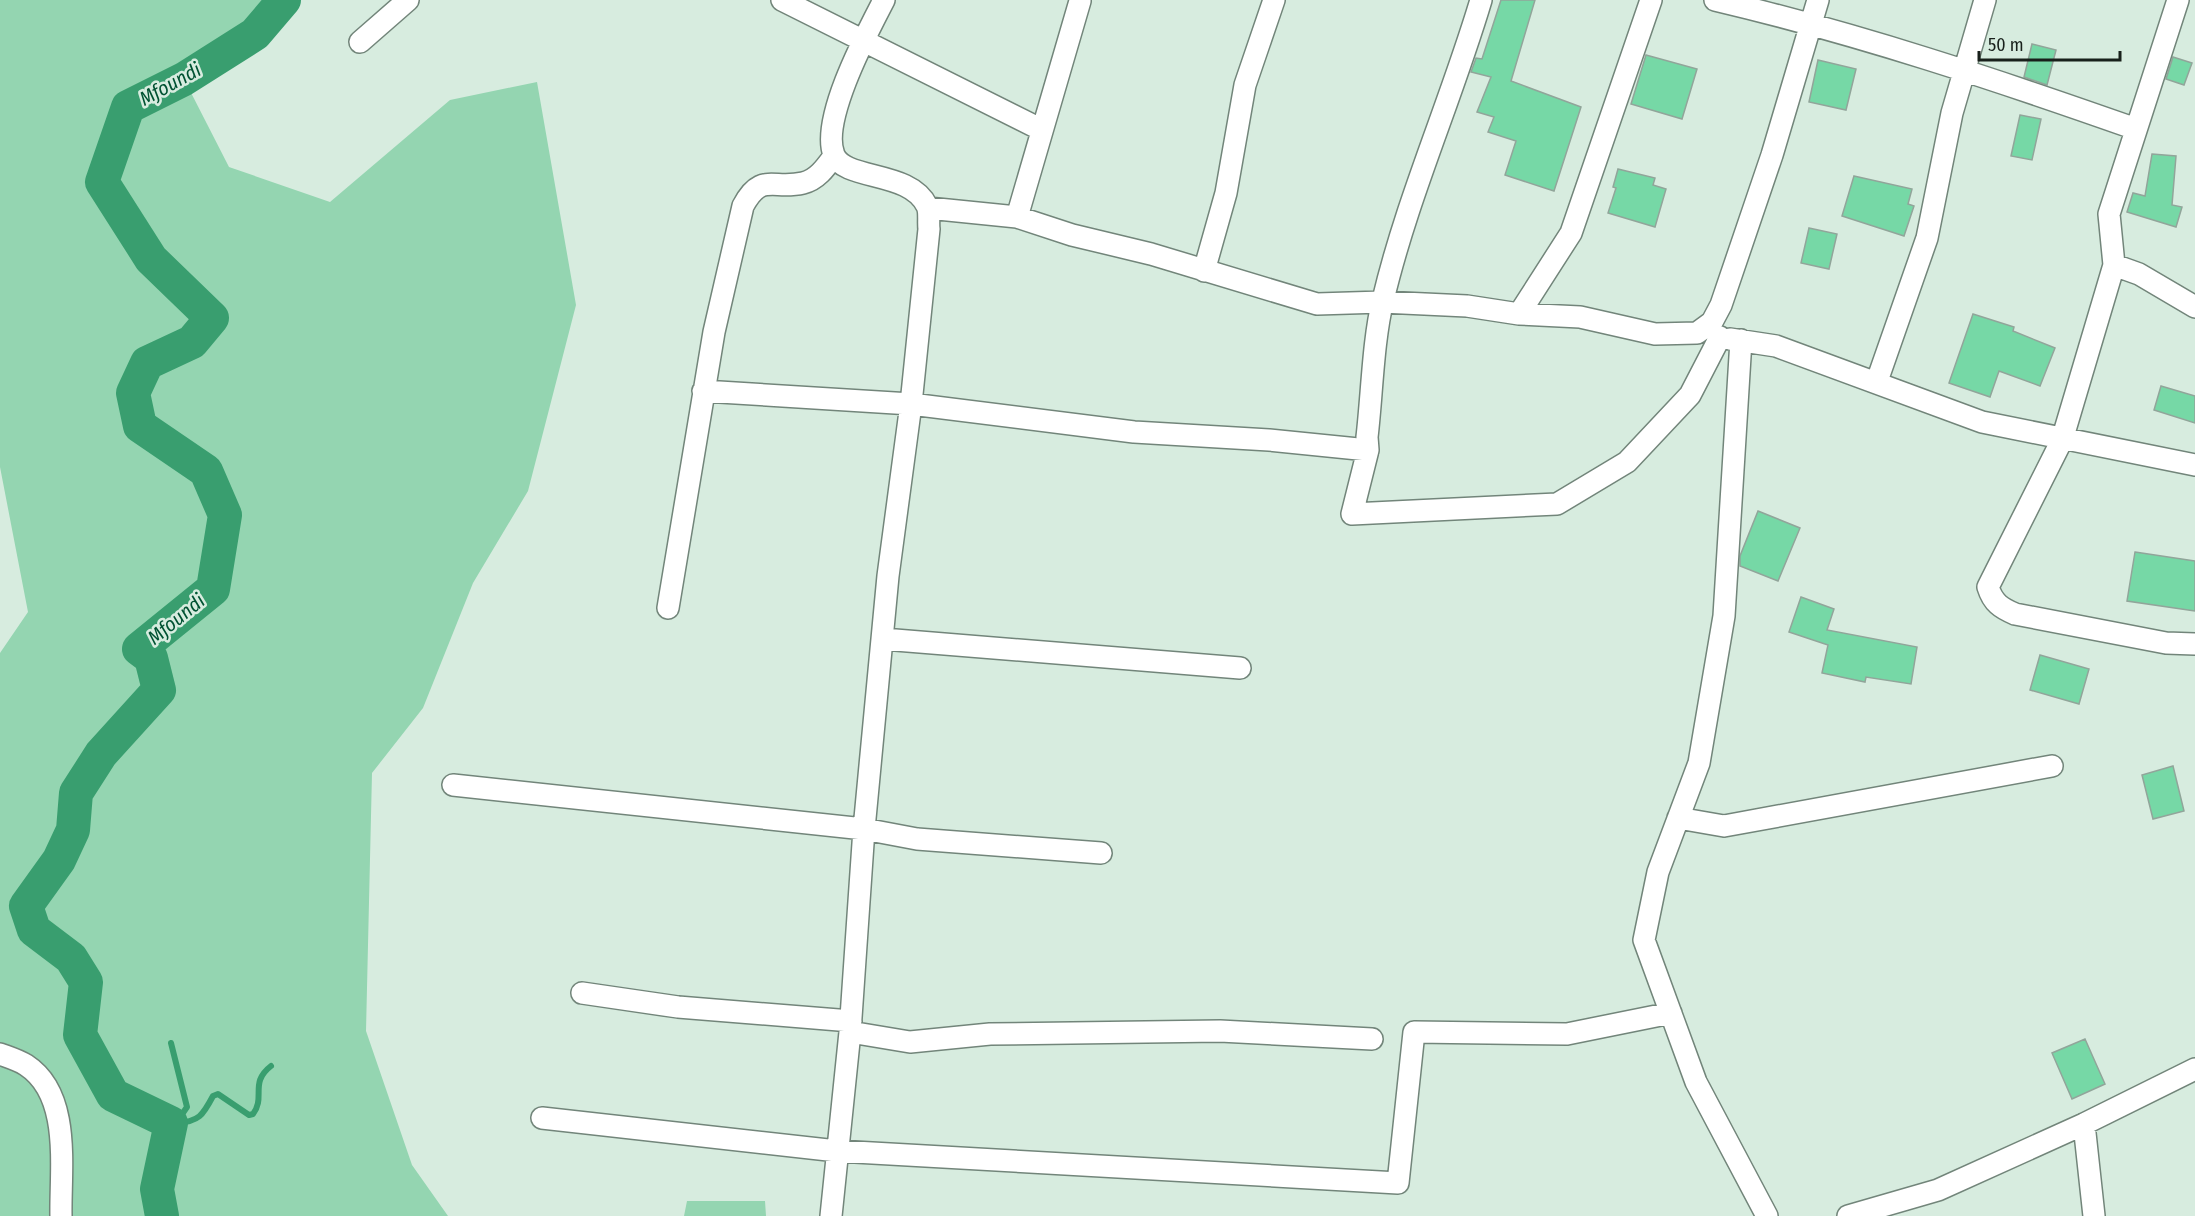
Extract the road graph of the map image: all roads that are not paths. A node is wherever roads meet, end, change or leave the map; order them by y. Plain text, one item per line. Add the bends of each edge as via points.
1 (408, 0) edge
2 (782, 0) edge
3 (884, 0) edge
4 (1274, 0) edge
5 (1481, 0) edge
6 (1651, 0) edge
7 (1715, 0) edge
8 (1818, 0) edge
9 (1985, 0) edge
10 (2178, 0) edge
11 (1080, 1) edge
12 (1811, 22) junction
13 (360, 42) dead end
14 (863, 42) junction
15 (1963, 69) junction
16 (2136, 129) junction
17 (1042, 130) junction
18 (834, 156) junction
19 (928, 208) junction
20 (1017, 217) junction
21 (2114, 265) junction
22 (1204, 271) junction
23 (1382, 302) junction
24 (2195, 307) edge
25 (1519, 314) junction
26 (1696, 333) junction
27 (1720, 337) junction
28 (1742, 340) junction
29 (1877, 381) junction
30 (703, 391) junction
31 (912, 404) junction
32 (2062, 440) junction
33 (1368, 450) junction
34 (2195, 465) edge
35 (668, 608) dead end
36 (883, 639) junction
37 (2195, 644) edge
38 (1240, 668) dead end
39 (2052, 766) dead end
40 (453, 785) dead end
41 (1678, 818) junction
42 (864, 829) junction
43 (1101, 853) dead end
44 (582, 993) dead end
45 (1671, 1013) junction
46 (850, 1027) junction
47 (1372, 1039) dead end
48 (0, 1054) edge
49 (2195, 1069) edge
50 (542, 1118) dead end
51 (2084, 1124) junction
52 (837, 1151) junction
53 (61, 1216) edge
54 (831, 1216) edge
55 (1767, 1216) edge
56 (1849, 1216) edge
57 (2094, 1216) edge

1 - 13 street
2 - 14 street
3 - 14 street
4 - 22 street via 1245,85 1226,193
5 - 23 street
6 - 25 street via 1571,233
7 - 12 street
8 - 12 street
9 - 15 street
10 - 16 street
11 - 17 street
12 - 15 street
12 - 26 street via 1772,155 1721,305 1712,322
14 - 17 street
14 - 18 street via 848,69 831,138
15 - 16 street
15 - 29 street via 1927,238
16 - 21 street via 2109,214
17 - 20 street
18 - 19 street via 843,166 914,188
18 - 30 street via 819,175 803,183 765,183 751,191 743,206
19 - 20 street
19 - 31 street
20 - 22 street
21 - 24 street via 2139,274
21 - 32 street
22 - 23 street via 1317,304
23 - 25 street via 1467,306
23 - 33 street
25 - 26 street via 1580,317 1655,334
26 - 27 street
27 - 28 street
27 - 33 street via 1690,395 1627,462 1557,504 1352,514
28 - 29 street via 1776,346
28 - 41 street via 1724,616 1699,763
29 - 32 street via 1982,422
30 - 31 street
30 - 35 street
31 - 33 street via 1134,432
31 - 36 street
32 - 34 street
32 - 37 street via 1988,587 1992,600 2015,614
36 - 38 street
36 - 42 street
39 - 41 street via 1724,826
40 - 42 street
41 - 45 street via 1658,872 1644,940
42 - 43 street via 917,838
42 - 46 street
44 - 46 street
45 - 52 street via 1568,1034 1414,1032 1398,1183
45 - 55 street via 1696,1082
46 - 47 street via 910,1042 990,1034 1220,1031
46 - 52 street
48 - 53 street via 26,1065 50,1093 58,1119
49 - 51 street
50 - 52 street
51 - 56 street via 1938,1190
51 - 57 street
52 - 54 street

